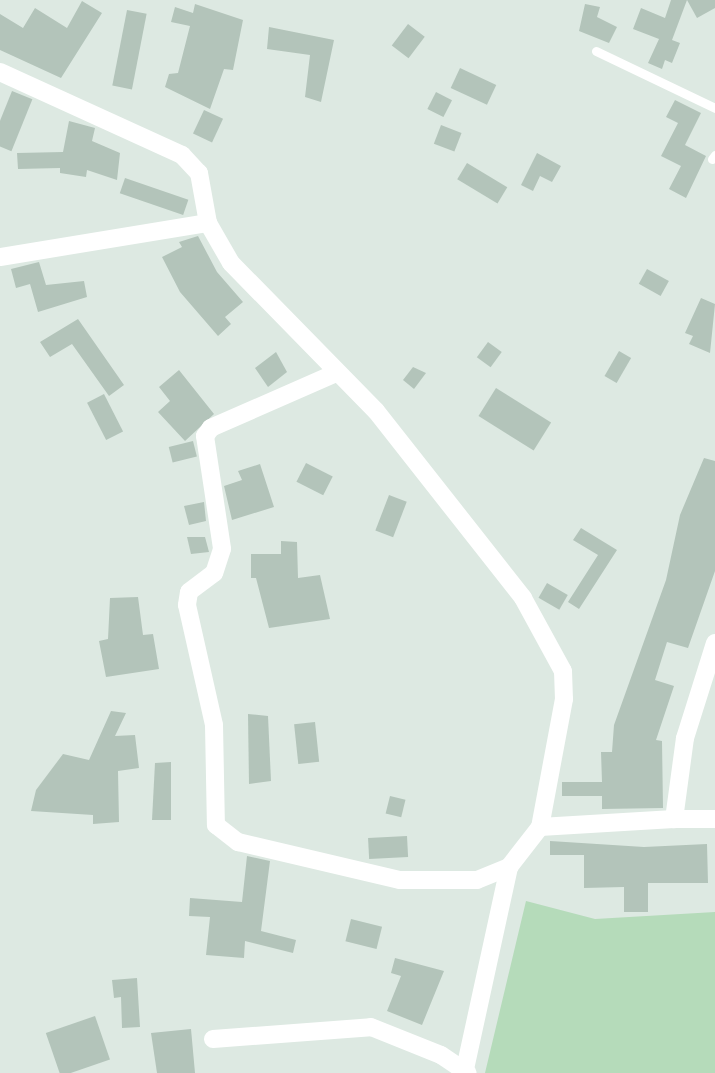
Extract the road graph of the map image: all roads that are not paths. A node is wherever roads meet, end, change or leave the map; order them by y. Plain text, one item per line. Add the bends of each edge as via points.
1 (596, 51) dead end
2 (0, 72) edge
3 (715, 108) edge
4 (208, 223) junction
5 (0, 257) edge
6 (336, 373) junction
7 (715, 643) edge
8 (674, 819) junction
9 (715, 819) edge
10 (540, 826) junction
11 (508, 867) junction
12 (213, 1039) dead end
13 (467, 1071) edge

1 - 3 lane
2 - 4 street via 182,155 199,173
4 - 5 street
4 - 6 street via 231,263
6 - 10 street via 376,411 523,598 563,671 564,699
6 - 11 street via 211,428 205,436 222,549 214,573 189,592 188,605 214,726 216,825 238,842 310,855 392,879 477,880
7 - 8 street via 685,738
8 - 9 street
8 - 10 street
10 - 11 street
11 - 13 street
12 - 13 street via 371,1027

